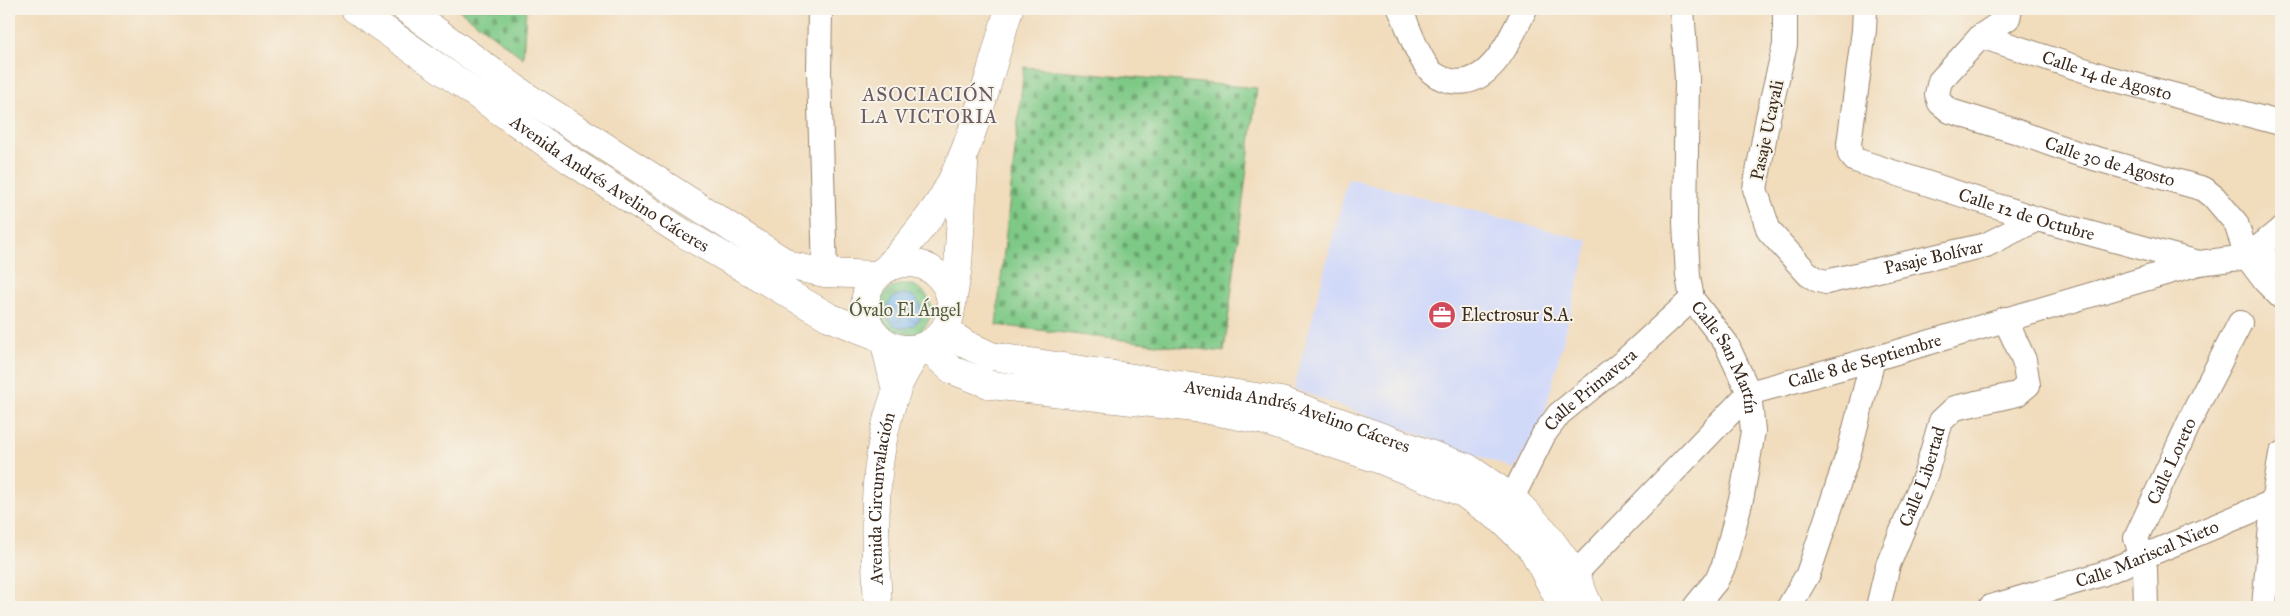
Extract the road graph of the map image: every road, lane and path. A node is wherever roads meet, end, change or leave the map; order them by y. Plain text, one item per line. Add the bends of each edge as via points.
1 (355, 9) edge
2 (399, 9) edge
3 (406, 9) edge
4 (820, 9) edge
5 (1009, 9) edge
6 (1400, 9) edge
7 (1525, 9) edge
8 (1682, 9) edge
9 (1785, 9) edge
10 (1865, 9) edge
11 (2010, 9) edge
12 (378, 26) junction
13 (1981, 36) junction
14 (2276, 122) dead end
15 (965, 149) junction
16 (2037, 219) junction
17 (2281, 229) edge
18 (2247, 256) junction
19 (2199, 262) junction
20 (2281, 263) edge
21 (882, 271) junction
22 (825, 272) junction
23 (1826, 282) joint
24 (2281, 297) edge
25 (1692, 299) junction
26 (2005, 319) junction
27 (2240, 322) dead end
28 (936, 332) junction
29 (881, 340) junction
30 (1873, 359) junction
31 (896, 391) junction
32 (1749, 393) junction
33 (2281, 454) edge
34 (1432, 468) junction
35 (1512, 498) junction
36 (2273, 502) junction
37 (2141, 559) junction
38 (1564, 590) edge
39 (878, 607) edge
40 (1589, 607) edge
41 (1694, 607) edge
42 (1789, 607) edge
43 (1878, 607) edge
44 (1991, 607) edge
45 (2146, 607) edge
46 (2264, 607) edge

1 - 12 main road, Avenida Andrés Avelino Cáceres
2 - 12 main road
3 - 22 main road, Avenida Andrés Avelino Cáceres via 527,97 791,266
4 - 22 street via 818,72
5 - 15 main road, Avenida Circunvalación
6 - 7 street via 1429,70 1441,79 1456,82 1475,78 1489,70
8 - 25 street, Calle San Martín via 1687,79 1685,223
9 - 23 street, Pasaje Ucayali via 1786,45 1755,189 1768,231 1809,275
10 - 16 street, Calle 12 de Octubre via 1850,154 1855,160
11 - 13 street via 2008,18
12 - 29 main road, Avenida Andrés Avelino Cáceres via 563,155 683,233 829,317
13 - 14 street, Calle 14 de Agosto via 2105,77
13 - 18 street, Calle 30 de Agosto via 1940,81 1937,94 1940,103 1950,111 2076,153 2204,189 2236,223
15 - 21 main road, Avenida Circunvalación via 944,195 918,231
15 - 28 main road, Avenida Circunvalación via 958,266
16 - 19 street, Calle 12 de Octubre
16 - 23 street, Pasaje Bolívar via 1986,245
17 - 18 street
18 - 19 street, Calle 8 de Septiembre
18 - 20 street
18 - 24 street, Calle 30 de Agosto
19 - 26 street, Calle 8 de Septiembre
21 - 22 main road, Avenida Andrés Avelino Cáceres
21 - 28 main road via 909,262 930,268 946,284
21 - 29 main road via 871,282 865,300 866,320
25 - 32 street, Calle San Martín via 1726,343
25 - 35 street, Calle Primavera via 1622,363 1558,414 1544,434
26 - 30 street, Calle 8 de Septiembre
26 - 43 street, Calle Libertad via 2024,360 2028,385 2017,394 1955,408 1941,421 1926,473 1888,565
27 - 37 street, Calle Loreto via 2136,538
28 - 29 main road via 908,350
28 - 31 main road, Avenida Circunvalación via 905,372
28 - 34 main road, Avenida Andrés Avelino Cáceres via 952,370 991,385 1204,409 1265,422 1381,460
29 - 31 main road, Avenida Circunvalación
30 - 32 street, Calle 8 de Septiembre
30 - 42 street via 1849,452 1808,574
31 - 39 main road, Avenida Circunvalación via 879,459 874,546
32 - 38 street
32 - 41 street, Calle San Martín via 1753,431 1742,495 1724,565 1716,581
33 - 36 street
34 - 35 main road, Avenida Andrés Avelino Cáceres via 1468,468
34 - 38 main road, Avenida Andrés Avelino Cáceres via 1502,520 1533,550
35 - 38 main road, Avenida Andrés Avelino Cáceres via 1544,531
36 - 37 street, Calle Mariscal Nieto
36 - 46 street
37 - 44 street, Calle Mariscal Nieto
37 - 45 street, Calle Loreto via 2145,568
38 - 40 main road, Avenida Andrés Avelino Cáceres

